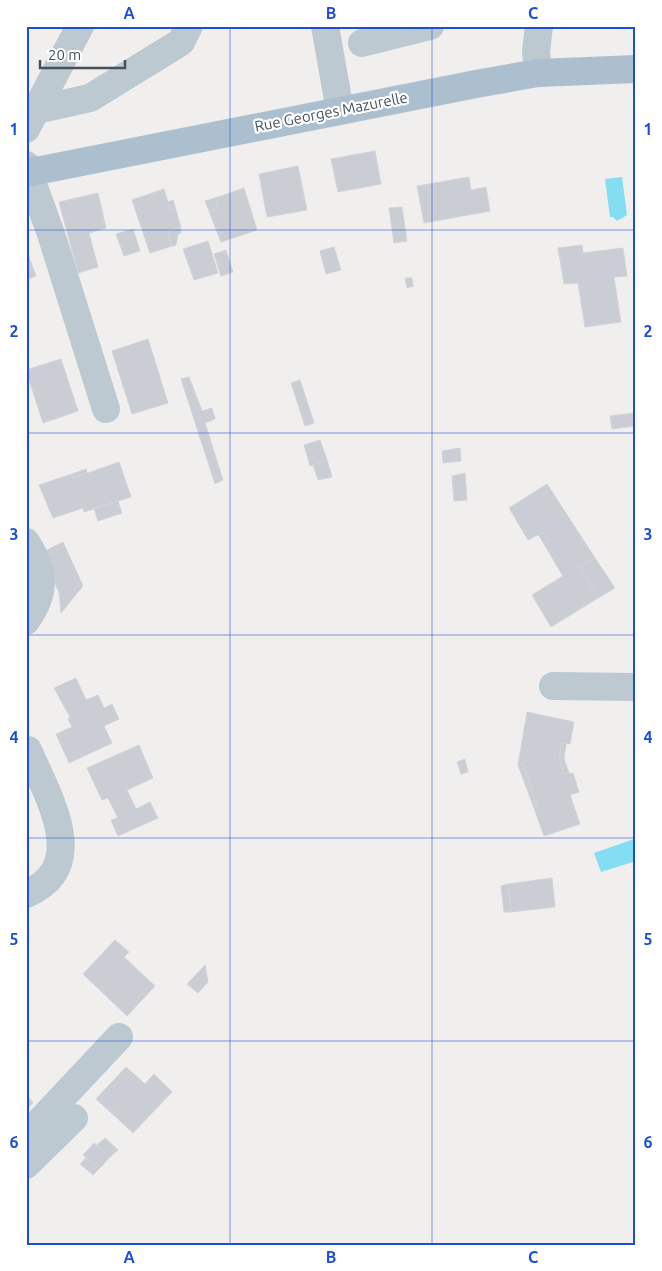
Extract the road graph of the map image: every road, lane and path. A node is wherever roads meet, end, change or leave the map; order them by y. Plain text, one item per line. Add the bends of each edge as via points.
1 (80, 26) edge
2 (188, 26) edge
3 (326, 26) edge
4 (430, 26) edge
5 (539, 26) edge
6 (362, 43) dead end
7 (636, 69) edge
8 (538, 73) junction
9 (340, 111) junction
10 (31, 120) edge
11 (27, 170) edge
12 (106, 409) dead end
13 (26, 542) edge
14 (26, 621) edge
15 (553, 686) dead end
16 (636, 687) edge
17 (28, 750) dead end
18 (26, 894) edge
19 (119, 1037) dead end
20 (74, 1118) dead end
21 (26, 1136) edge
22 (26, 1165) edge

1 - 10 lane
2 - 10 lane via 181,42 90,98
3 - 9 lane
4 - 6 lane
5 - 8 lane
7 - 8 main road, Rue Georges Mazurelle
8 - 9 main road, Rue Georges Mazurelle
9 - 11 main road, Rue Georges Mazurelle
11 - 12 lane
13 - 14 lane via 43,576 37,605
15 - 16 lane
17 - 18 lane via 60,829 62,855 50,879
19 - 21 lane
20 - 22 lane

